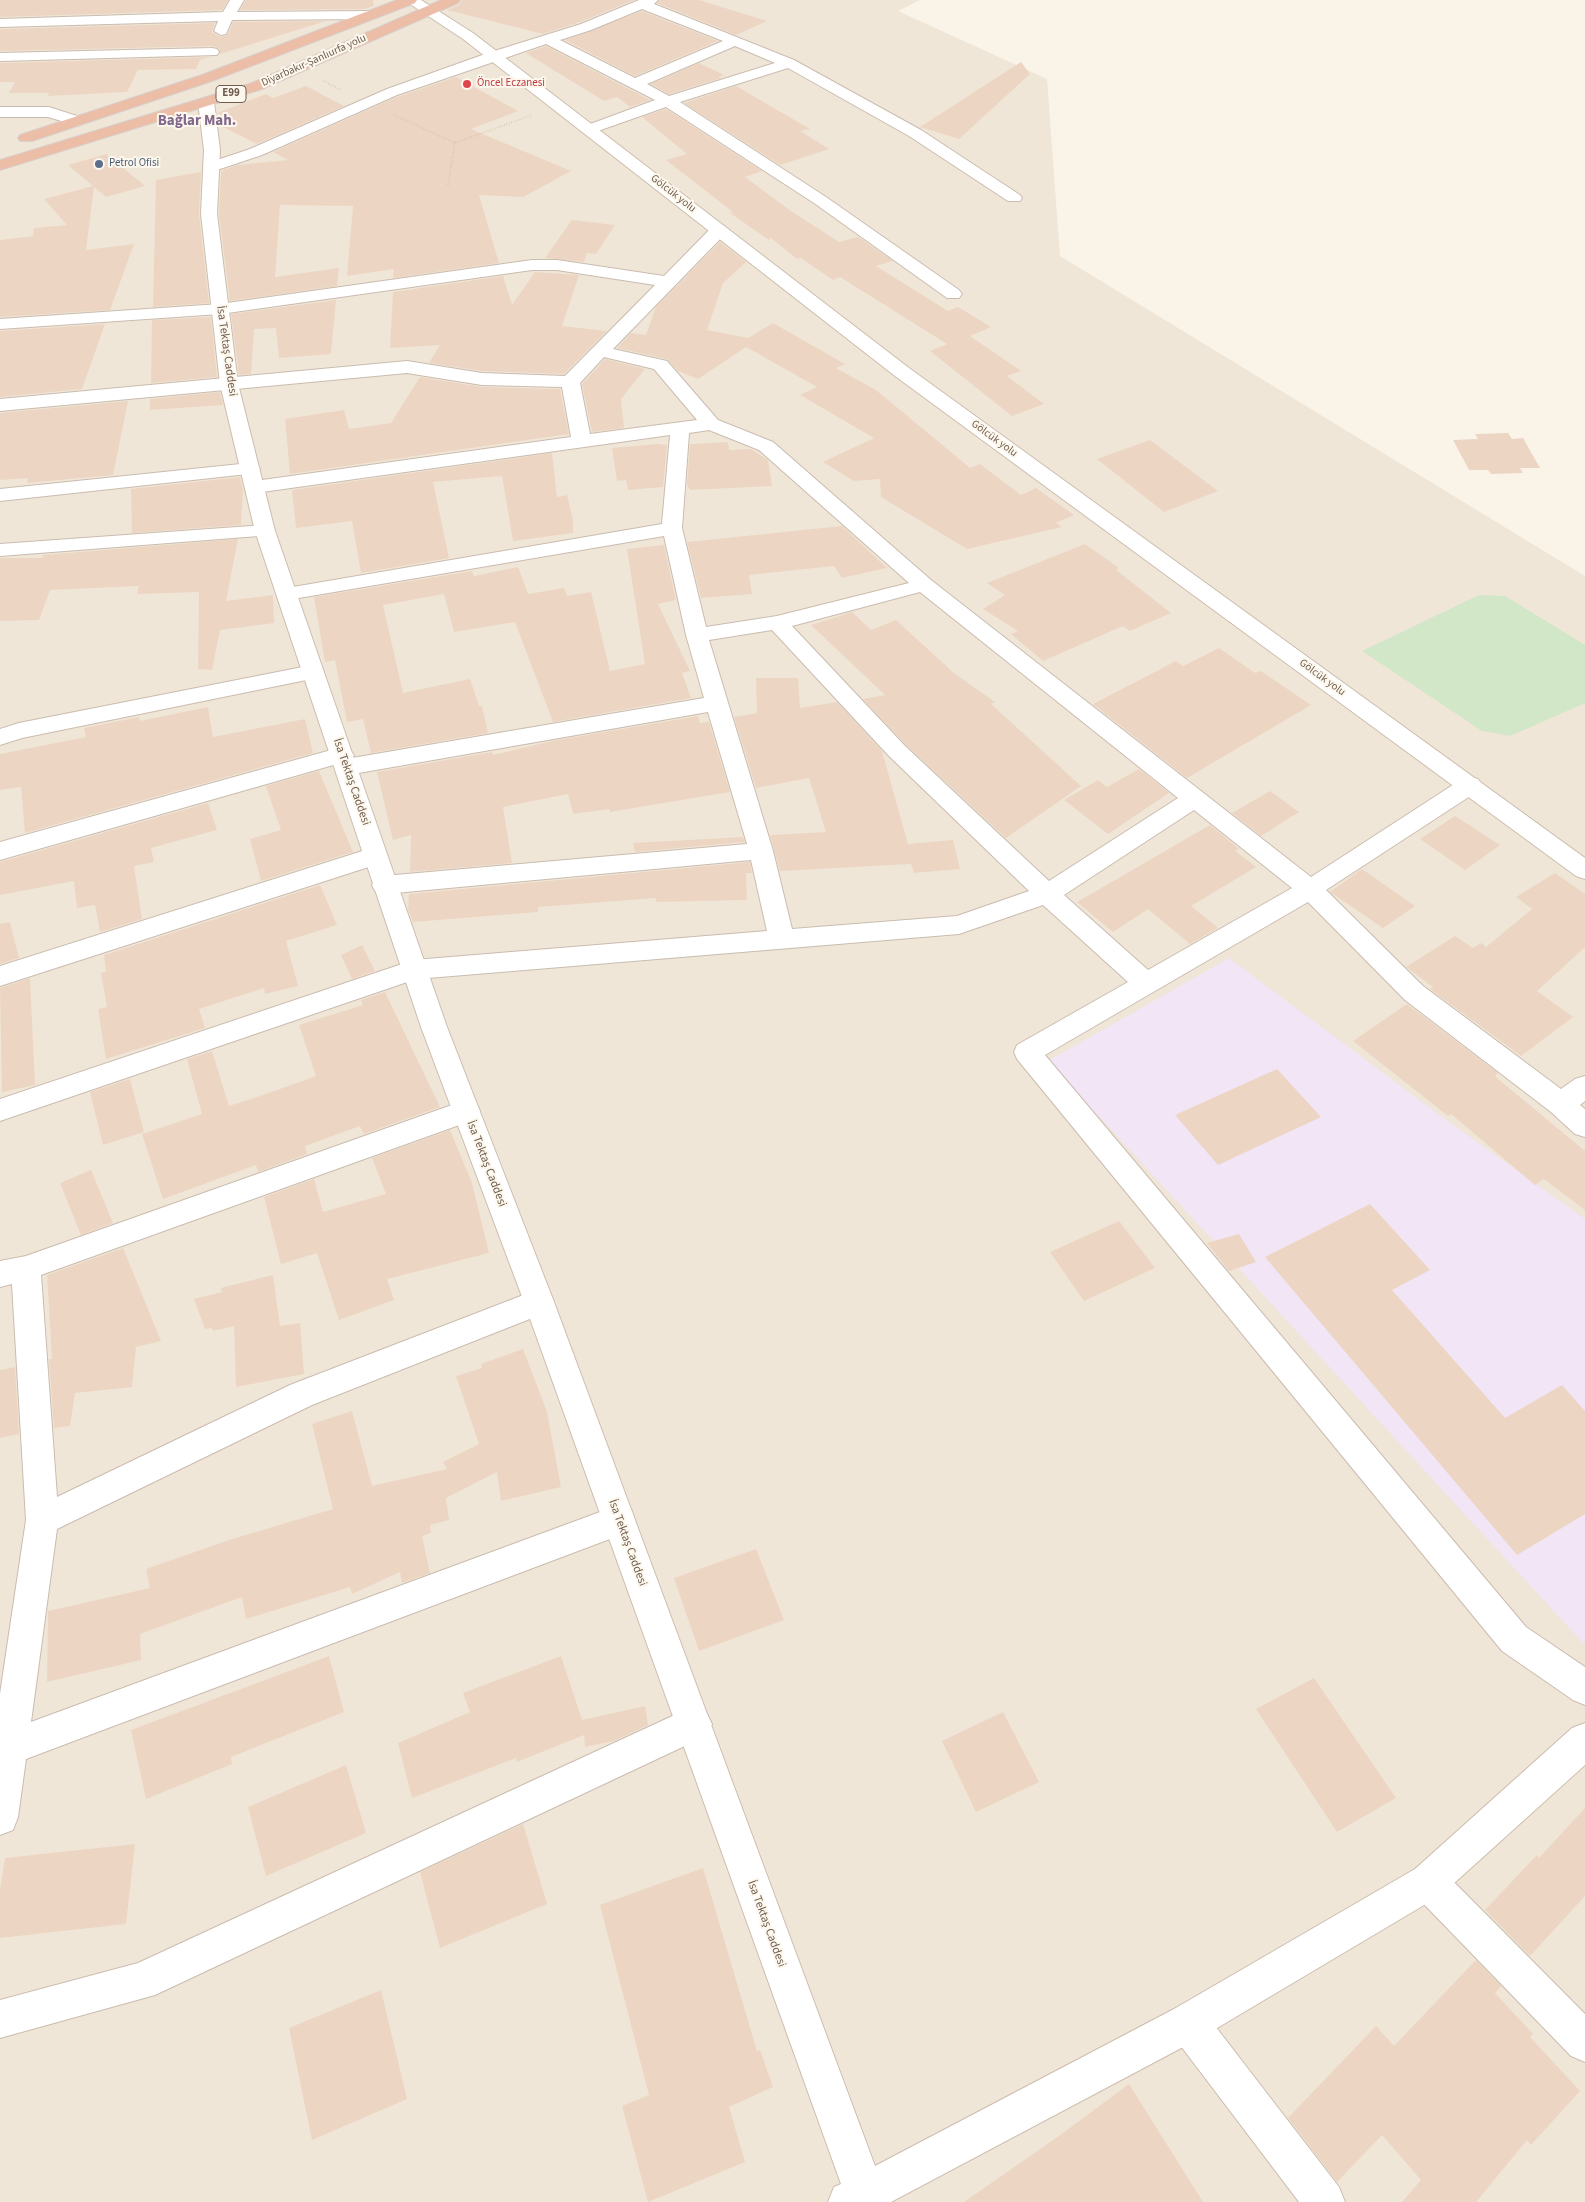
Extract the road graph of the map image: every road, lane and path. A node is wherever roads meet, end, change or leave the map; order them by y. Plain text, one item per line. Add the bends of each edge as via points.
1 (237, 0) edge
2 (410, 0) edge
3 (453, 0) edge
4 (647, 2) edge
5 (427, 12) junction
6 (370, 15) junction
7 (227, 16) junction
8 (0, 23) edge
9 (547, 39) junction
10 (736, 41) junction
11 (212, 52) junction
12 (493, 56) junction
13 (0, 57) edge
14 (789, 63) junction
15 (634, 84) junction
16 (206, 90) junction
17 (668, 101) junction
18 (558, 105) junction
19 (0, 112) edge
20 (78, 121) junction
21 (590, 129) junction
22 (9, 143) dead end
23 (0, 165) edge
24 (211, 167) junction
25 (448, 185) dead end
26 (1014, 198) dead end
27 (719, 230) junction
28 (668, 282) junction
29 (953, 294) dead end
30 (220, 310) junction
31 (0, 324) edge
32 (600, 351) junction
33 (570, 382) junction
34 (229, 384) junction
35 (0, 405) edge
36 (711, 424) junction
37 (680, 429) junction
38 (582, 441) junction
39 (252, 478) junction
40 (0, 495) edge
41 (672, 528) junction
42 (265, 531) junction
43 (0, 550) edge
44 (924, 585) junction
45 (287, 594) junction
46 (776, 623) junction
47 (697, 635) junction
48 (313, 672) junction
49 (717, 703) junction
50 (0, 737) edge
51 (344, 761) junction
52 (1470, 785) junction
53 (1195, 798) junction
54 (0, 851) edge
55 (760, 851) junction
56 (375, 856) junction
57 (1585, 870) edge
58 (384, 885) junction
59 (1310, 889) junction
60 (1047, 894) junction
61 (782, 939) junction
62 (414, 970) junction
63 (0, 976) edge
64 (1146, 983) junction
65 (1585, 1087) edge
66 (1561, 1104) junction
67 (0, 1110) edge
68 (466, 1111) junction
69 (1585, 1126) edge
70 (13, 1271) edge
71 (539, 1302) junction
72 (42, 1520) junction
73 (619, 1520) junction
74 (1585, 1688) edge
75 (694, 1724) junction
76 (1585, 1741) edge
77 (10, 1747) junction
78 (0, 1817) edge
79 (1428, 1882) junction
80 (0, 2019) edge
81 (1188, 2023) junction
82 (1585, 2042) edge
83 (863, 2200) edge
84 (1324, 2202) edge

1 - 7 street
2 - 5 street, Gölcük yolu
2 - 6 highway, Diyarbakır-Şanlıurfa yolu / E99
3 - 5 highway, Diyarbakır-Şanlıurfa yolu / E99
4 - 9 street
4 - 10 street
5 - 12 street, Gölcük yolu via 468,36
5 - 16 highway, Diyarbakır-Şanlıurfa yolu / E99 via 257,86
6 - 7 street
6 - 16 highway, Diyarbakır-Şanlıurfa yolu / E99
7 - 8 street
7 - 11 street
9 - 12 street
9 - 15 street
10 - 14 street
10 - 15 street
11 - 13 street
11 - 16 street
12 - 18 street, Gölcük yolu
12 - 24 street via 392,92 256,152
14 - 17 street
14 - 26 street via 915,133
15 - 17 street
16 - 20 highway, Diyarbakır-Şanlıurfa yolu / E99
16 - 23 highway, Diyarbakır-Şanlıurfa yolu / E99
16 - 24 street, İsa Tektaş Caddesi
17 - 21 street
17 - 29 street via 820,200
18 - 21 street, Gölcük yolu
18 - 25 path via 455,143
19 - 20 street via 49,112
20 - 22 highway, Diyarbakır-Şanlıurfa yolu / E99
21 - 27 street, Gölcük yolu
24 - 30 street, İsa Tektaş Caddesi via 209,214
27 - 28 street
27 - 52 street, Gölcük yolu via 902,372
28 - 30 street via 557,265 532,265
28 - 32 street
30 - 31 street
30 - 34 street, İsa Tektaş Caddesi
32 - 33 street
32 - 36 street via 660,365
33 - 34 street via 482,379 407,367
33 - 38 street
34 - 35 street
34 - 39 street, İsa Tektaş Caddesi
36 - 37 street
36 - 44 street via 766,446
37 - 38 street
37 - 41 street
38 - 39 street
39 - 40 street
39 - 42 street, İsa Tektaş Caddesi
41 - 45 street
41 - 47 street
42 - 43 street
42 - 45 street, İsa Tektaş Caddesi
44 - 46 street
44 - 53 street
45 - 48 street, İsa Tektaş Caddesi
46 - 47 street
46 - 60 street via 897,751
47 - 49 street
48 - 50 street via 19,730
48 - 51 street, İsa Tektaş Caddesi
49 - 51 street
49 - 55 street
51 - 54 street
51 - 56 street, İsa Tektaş Caddesi
52 - 57 street, Gölcük yolu
52 - 59 street
53 - 59 street
53 - 60 street
55 - 58 street
55 - 61 street
56 - 58 street, İsa Tektaş Caddesi
56 - 63 street
58 - 62 street, İsa Tektaş Caddesi
59 - 64 street
59 - 66 street via 1414,993
60 - 61 street via 959,924
60 - 64 street
61 - 62 street
62 - 67 street
62 - 68 street, İsa Tektaş Caddesi
64 - 74 street via 1027,1052 1514,1639
65 - 66 street
66 - 69 street
68 - 70 street
68 - 71 street, İsa Tektaş Caddesi
70 - 72 street
71 - 72 street via 301,1395
71 - 73 street, İsa Tektaş Caddesi
72 - 77 street
73 - 75 street, İsa Tektaş Caddesi
73 - 77 street
75 - 80 street via 141,1981
75 - 83 street, İsa Tektaş Caddesi
76 - 79 street
77 - 78 street
79 - 81 street
79 - 82 street
81 - 83 street
81 - 84 street

